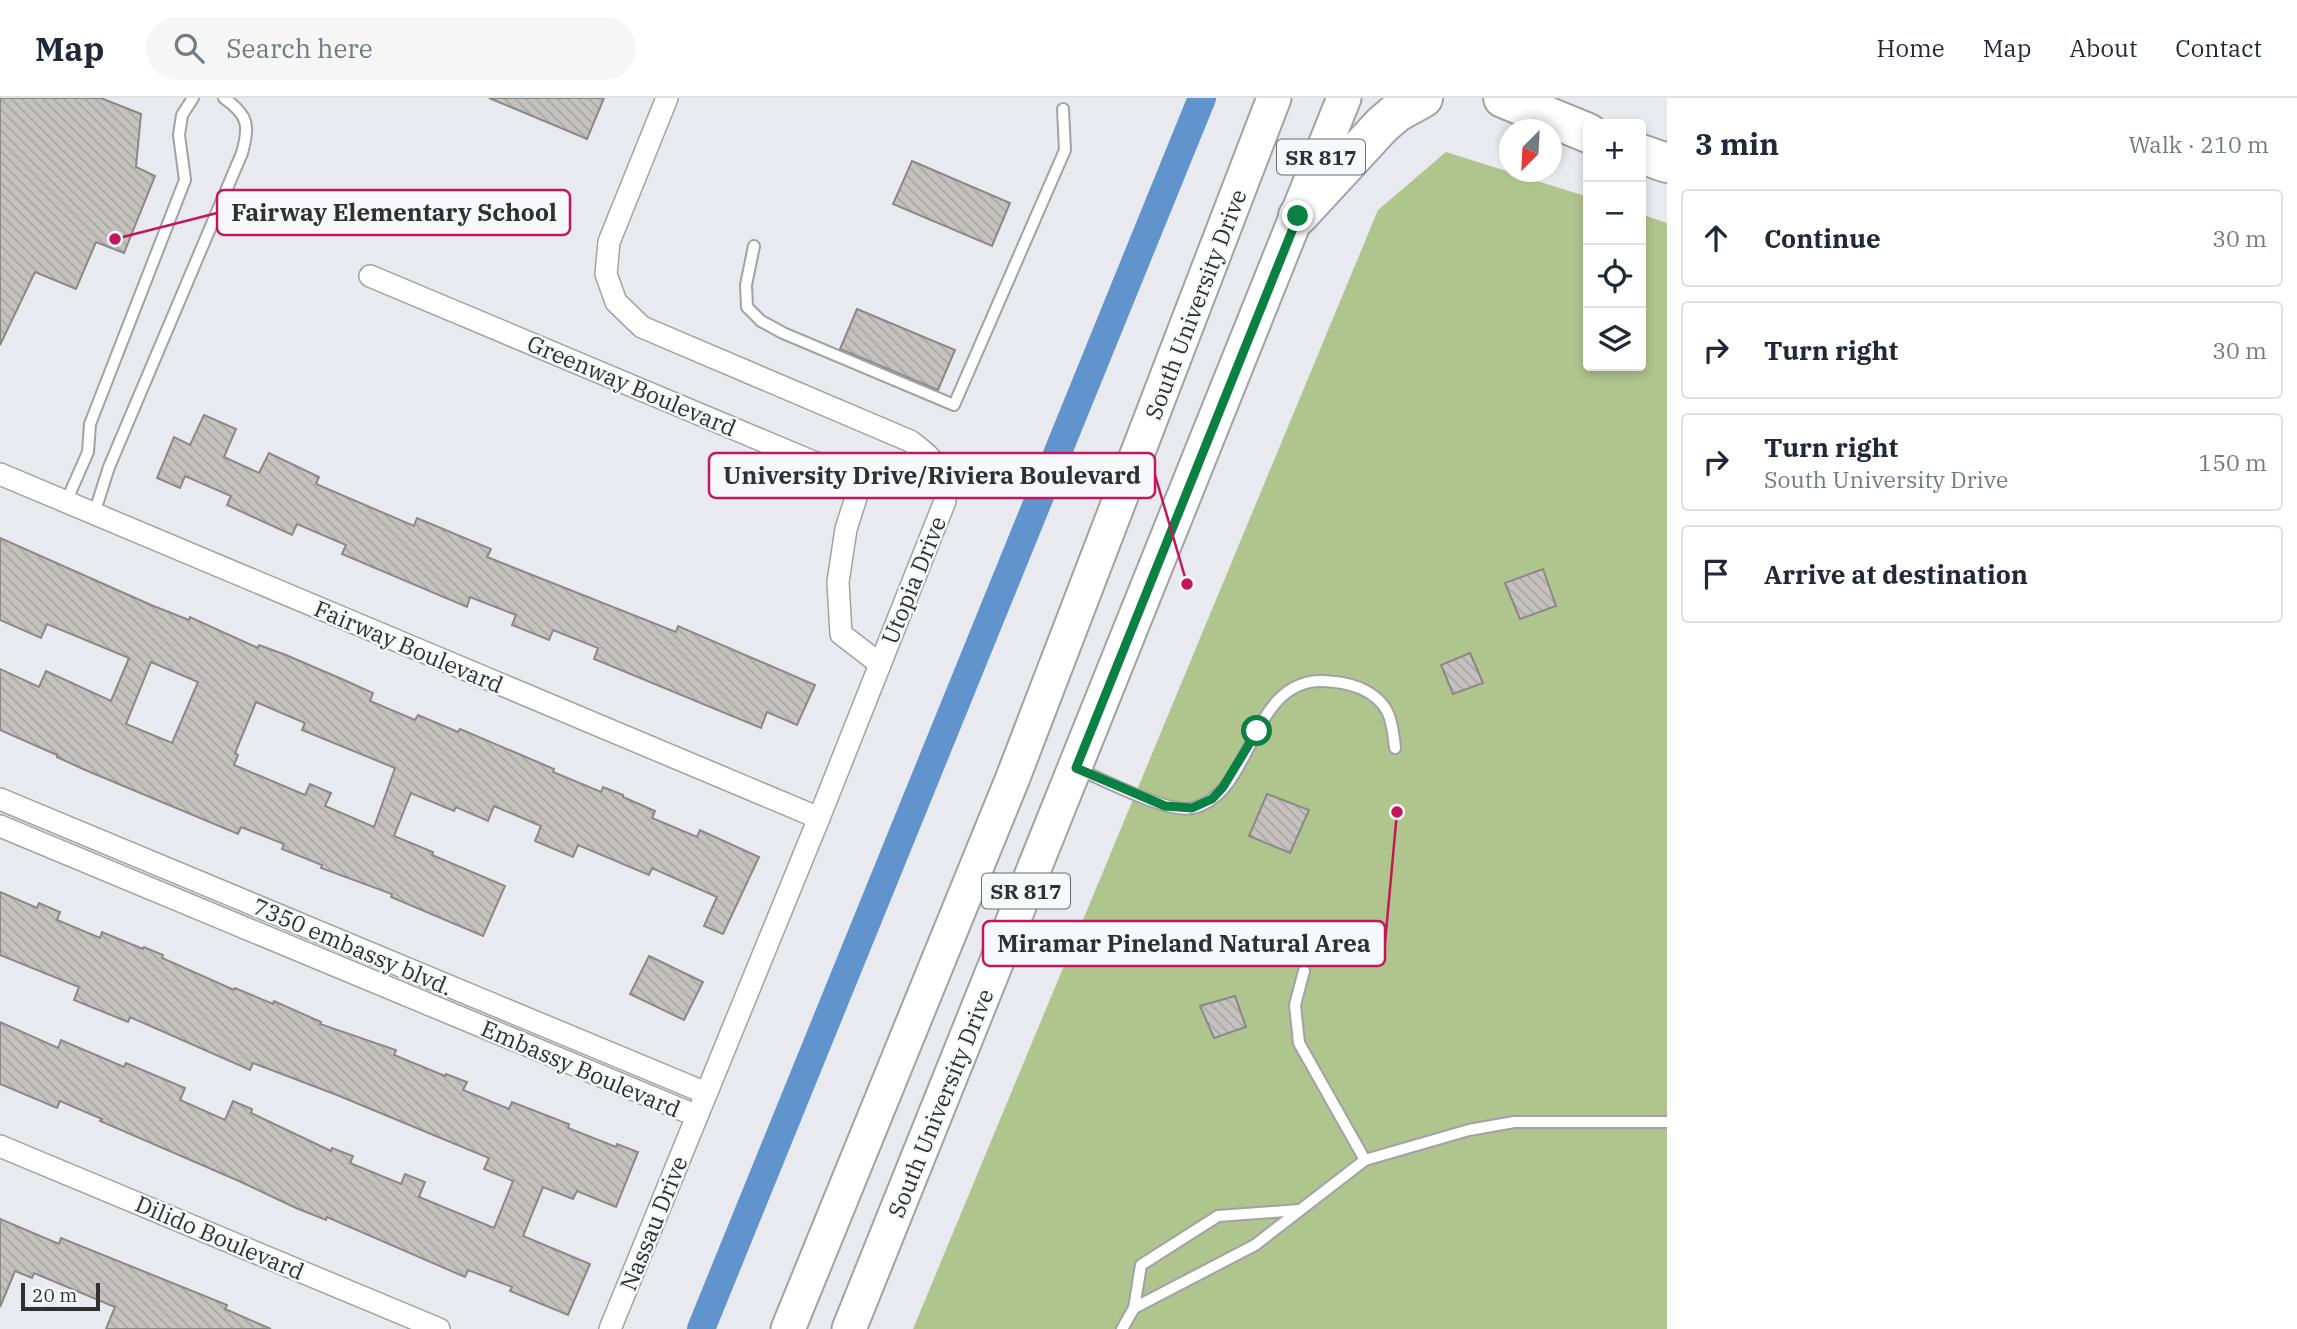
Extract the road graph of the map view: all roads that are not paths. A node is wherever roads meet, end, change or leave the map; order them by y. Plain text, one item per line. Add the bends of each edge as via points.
1 (193, 98) edge
2 (225, 98) edge
3 (667, 98) edge
4 (1274, 98) edge
5 (1344, 98) edge
6 (1423, 98) edge
7 (1503, 98) edge
8 (1063, 109) dead end
9 (1583, 131) edge
10 (1646, 156) edge
11 (1667, 163) edge
12 (1298, 216) junction
13 (754, 246) dead end
14 (370, 276) dead end
15 (0, 474) edge
16 (66, 502) junction
17 (94, 514) junction
18 (880, 664) junction
19 (1395, 748) dead end
20 (1076, 768) junction
21 (0, 799) edge
22 (818, 818) junction
23 (0, 826) edge
24 (1304, 971) dead end
25 (706, 1093) junction
26 (697, 1116) junction
27 (1667, 1122) edge
28 (0, 1146) edge
29 (1365, 1160) junction
30 (1299, 1210) junction
31 (1134, 1308) junction
32 (439, 1329) edge
33 (610, 1329) edge
34 (788, 1329) edge
35 (849, 1329) edge
36 (1122, 1329) edge

1 - 16 lane via 182,115 179,135 185,180 90,424 88,452
2 - 17 lane via 246,120 242,153 109,467
3 - 18 street, Utopia Drive via 609,242 606,274 616,302 642,327 910,441 932,457 943,479 944,501
4 - 34 main road, South University Drive / SR 817 via 1012,780
5 - 12 main road, South University Drive / SR 817
6 - 12 highway via 1382,125
7 - 9 highway
8 - 13 lane via 1065,150 954,405 761,321 747,307 746,285
10 - 11 highway
12 - 20 main road, South University Drive / SR 817
14 - 18 street, Greenway Boulevard via 861,481 846,528 838,582 841,634
15 - 16 street, Fairway Boulevard
16 - 17 street, Fairway Boulevard
17 - 22 street, Fairway Boulevard
18 - 22 street, Utopia Drive
19 - 20 lane via 1387,707 1372,694 1346,682 1312,681 1286,691 1223,787 1212,799 1192,808 1165,806
20 - 35 main road, South University Drive / SR 817
21 - 25 street, 7350 embassy blvd.
22 - 25 street, Utopia Drive
23 - 26 street, Embassy Boulevard
24 - 29 lane via 1296,1005 1299,1043
25 - 26 street, Utopia Drive
26 - 33 street, Nassau Drive
27 - 29 lane via 1514,1122
28 - 32 street, Dilido Boulevard
29 - 30 lane
30 - 31 lane via 1255,1245
30 - 31 lane via 1218,1216 1141,1265
31 - 36 lane

